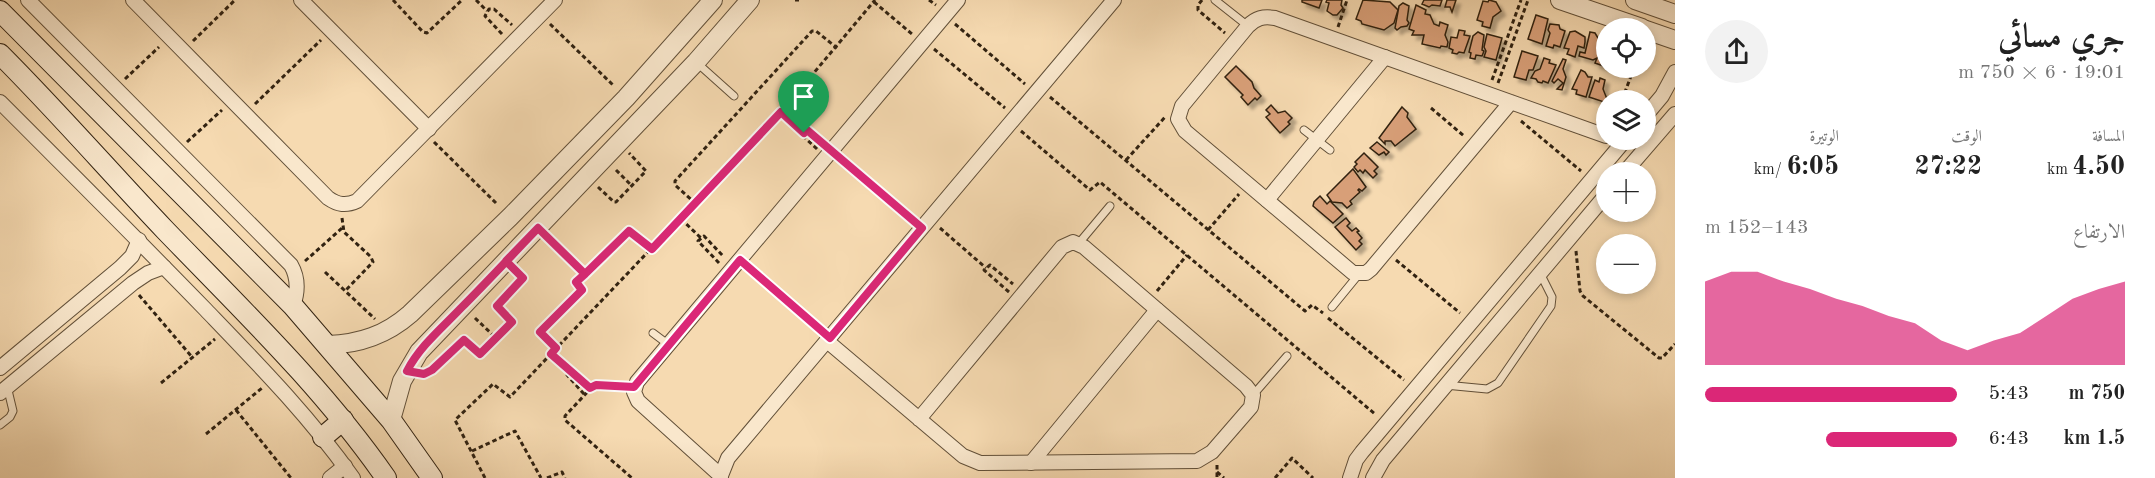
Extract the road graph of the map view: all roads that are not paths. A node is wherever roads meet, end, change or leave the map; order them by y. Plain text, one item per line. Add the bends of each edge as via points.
1 (27, 0) edge
2 (133, 0) edge
3 (301, 0) edge
4 (555, 0) edge
5 (713, 0) edge
6 (750, 0) edge
7 (958, 0) edge
8 (1114, 0) edge
9 (1215, 0) edge
10 (1560, 0) edge
11 (1635, 0) edge
12 (1591, 5) edge
13 (0, 11) edge
14 (1675, 14) edge
15 (1619, 18) edge
16 (1248, 26) junction
17 (1656, 33) edge
18 (1675, 40) edge
19 (37, 48) junction
20 (0, 54) edge
21 (1385, 57) junction
22 (696, 62) junction
23 (16, 70) junction
24 (1675, 72) edge
25 (734, 96) dead end
26 (0, 102) edge
27 (1656, 103) edge
28 (1508, 105) junction
29 (1675, 114) edge
30 (1304, 130) dead end
31 (427, 131) junction
32 (1596, 133) edge
33 (1317, 140) junction
34 (1330, 150) dead end
35 (1614, 150) edge
36 (1634, 162) edge
37 (1267, 200) junction
38 (1110, 207) dead end
39 (1596, 208) edge
40 (139, 240) junction
41 (1079, 243) junction
42 (164, 267) junction
43 (1540, 273) junction
44 (1359, 274) junction
45 (293, 306) junction
46 (1153, 306) junction
47 (1332, 307) dead end
48 (653, 333) dead end
49 (829, 339) junction
50 (328, 345) junction
51 (669, 345) junction
52 (1287, 356) dead end
53 (0, 368) edge
54 (1445, 385) junction
55 (1416, 387) junction
56 (4, 390) edge
57 (1253, 395) junction
58 (1433, 400) junction
59 (919, 419) junction
60 (343, 420) junction
61 (391, 420) junction
62 (0, 425) edge
63 (323, 437) junction
64 (1030, 463) junction
65 (345, 466) junction
66 (720, 477) edge
67 (330, 478) edge
68 (353, 478) edge
69 (386, 478) edge
70 (432, 478) edge
71 (1350, 478) edge
72 (1373, 478) edge

1 - 45 street via 291,265 297,282
2 - 31 street via 328,198 342,205 357,201
3 - 31 street
4 - 31 street
5 - 50 street via 626,98 410,314 388,330 359,342
6 - 22 street
7 - 51 street
8 - 49 street
9 - 16 lane
10 - 12 street
11 - 14 street
12 - 15 street
13 - 19 main road
16 - 21 street via 1267,16
16 - 37 street via 1179,112 1178,119 1185,131
17 - 18 street
19 - 23 main road
19 - 45 main road
20 - 23 main road
21 - 28 street via 1491,95
21 - 33 street
22 - 25 lane
22 - 61 street via 418,352 407,371
23 - 60 main road via 279,346
24 - 27 street
26 - 40 street
28 - 32 street
28 - 44 street via 1371,269
29 - 36 street
30 - 33 lane
33 - 34 lane
33 - 37 street
35 - 55 street
37 - 44 street
38 - 41 lane
39 - 43 street
40 - 42 street
40 - 53 street via 132,256 120,268
41 - 46 street
41 - 59 street via 1062,247
42 - 56 street via 130,285
42 - 63 street
43 - 54 street
43 - 54 lane via 1552,297 1551,306 1498,383 1487,389
44 - 47 lane
45 - 50 main road
46 - 57 street
46 - 64 street
48 - 51 lane
49 - 59 street
49 - 66 street via 728,458
50 - 61 main road
51 - 66 street via 634,392 638,401
52 - 57 lane
54 - 58 street
55 - 58 street
55 - 71 street via 1362,452
56 - 62 lane via 13,411
57 - 64 street via 1251,407 1212,452 1197,461
58 - 72 street via 1377,467
59 - 64 street via 970,461
60 - 63 main road
60 - 69 main road
61 - 70 main road
63 - 65 street
65 - 67 street
65 - 68 street

